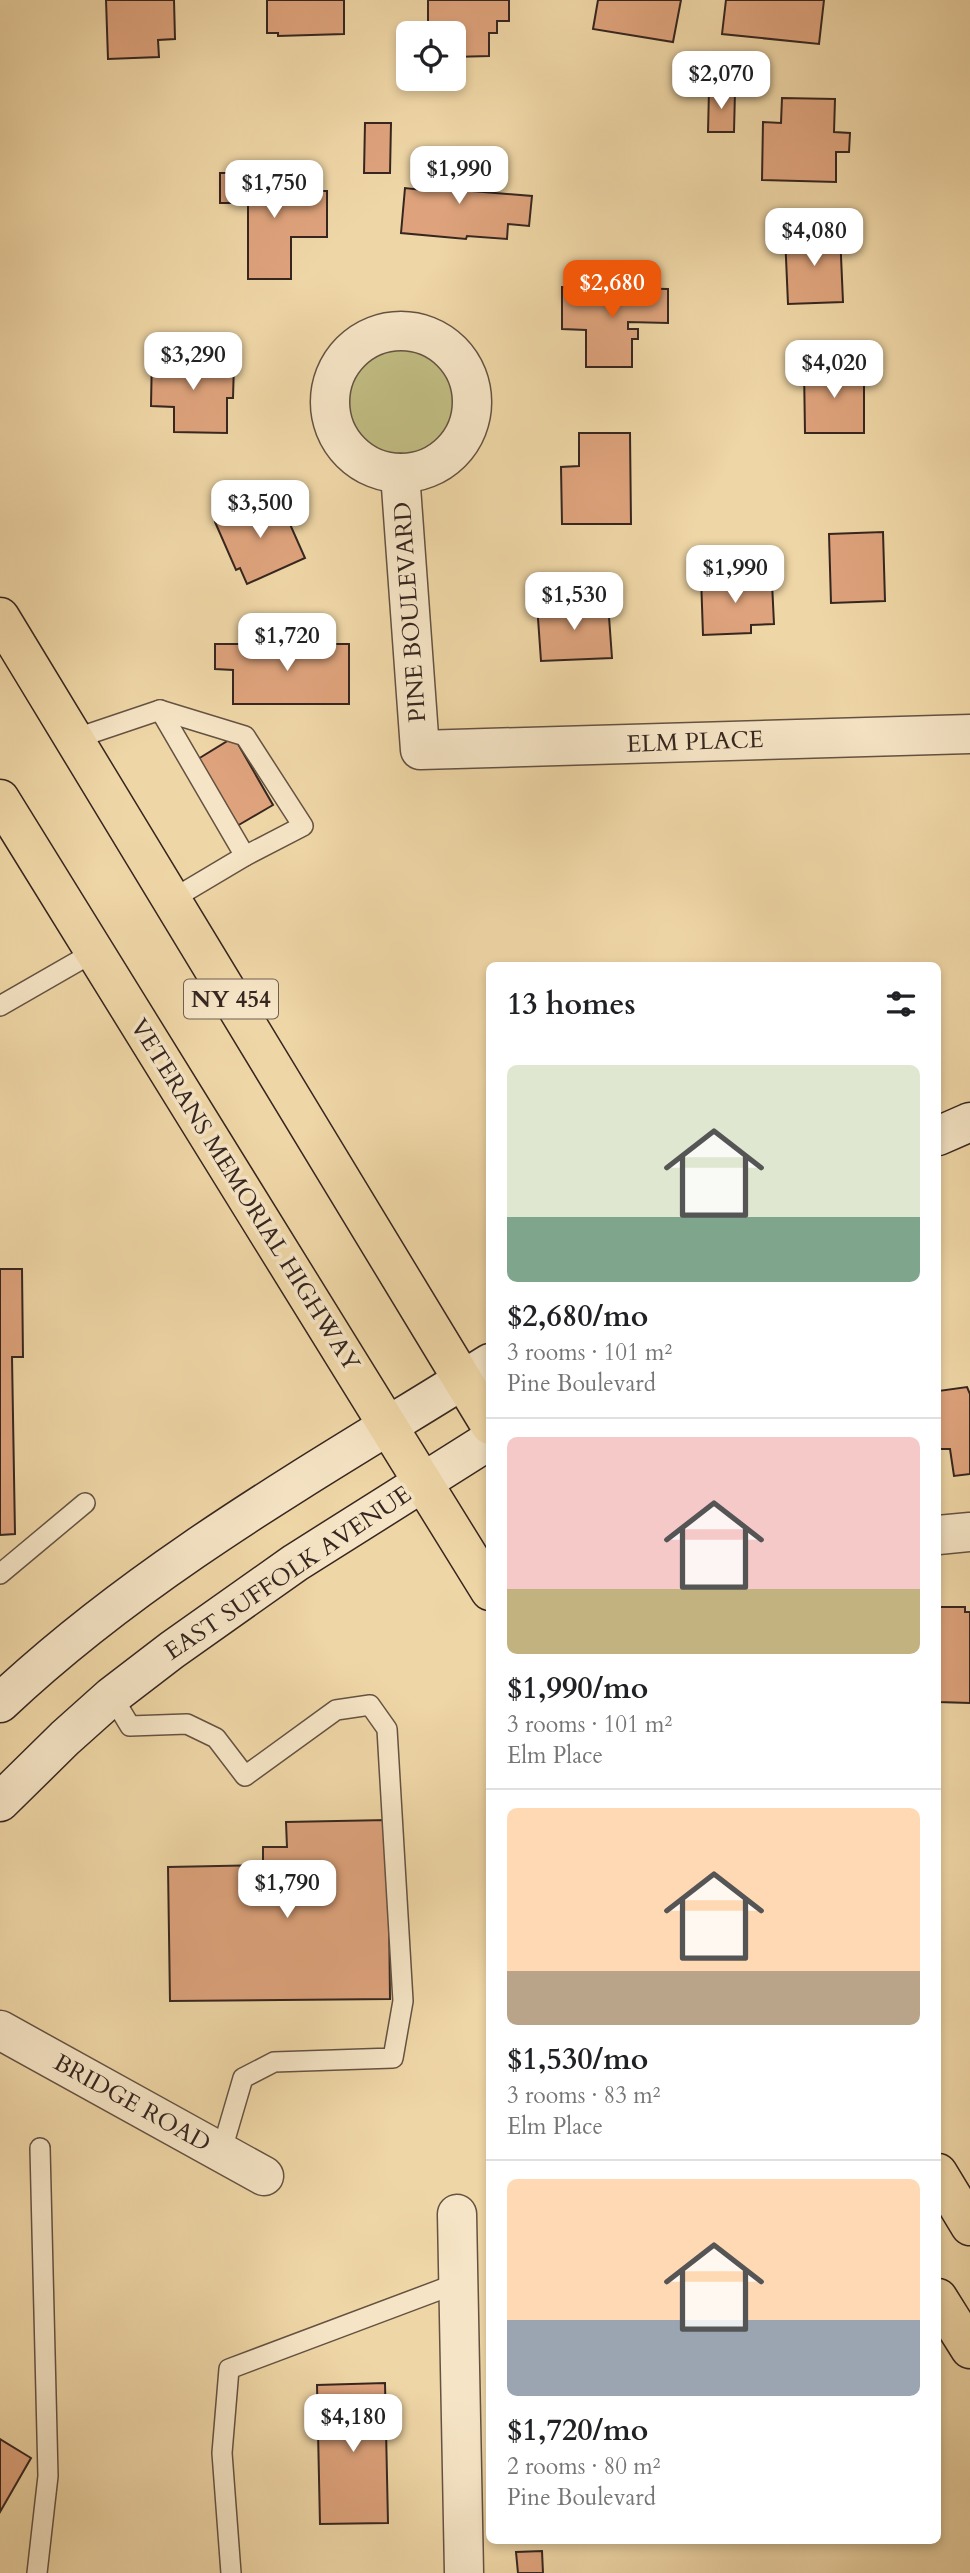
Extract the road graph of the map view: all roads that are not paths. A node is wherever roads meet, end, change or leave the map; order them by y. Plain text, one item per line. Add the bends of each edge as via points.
1 (400, 473) dead end
2 (0, 617) edge
3 (160, 710) junction
4 (970, 734) edge
5 (74, 739) junction
6 (420, 750) joint
7 (0, 799) edge
8 (245, 856) junction
9 (171, 900) junction
10 (94, 952) junction
11 (0, 1006) edge
12 (970, 1122) edge
13 (941, 1135) edge
14 (477, 1372) edge
15 (486, 1409) edge
16 (389, 1427) junction
17 (486, 1443) edge
18 (424, 1482) junction
19 (85, 1503) dead end
20 (970, 1532) edge
21 (941, 1535) edge
22 (0, 1573) edge
23 (486, 1584) edge
24 (113, 1696) junction
25 (0, 1703) edge
26 (0, 1801) edge
27 (0, 2030) edge
28 (40, 2148) dead end
29 (221, 2153) junction
30 (264, 2176) dead end
31 (941, 2178) edge
32 (457, 2214) dead end
33 (970, 2226) edge
34 (458, 2283) junction
35 (941, 2303) edge
36 (970, 2349) edge
37 (37, 2573) edge
38 (231, 2573) edge
39 (464, 2573) edge

1 - 6 street, PINE BOULEVARD
2 - 5 highway, NY 454
3 - 5 lane
3 - 8 lane
3 - 8 lane via 245,736 303,827
4 - 6 street, ELM PLACE
5 - 9 highway, NY 454
7 - 10 highway, VETERANS MEMORIAL HIGHWAY
8 - 9 lane
9 - 14 highway, NY 454
10 - 11 lane
10 - 16 highway, VETERANS MEMORIAL HIGHWAY
12 - 13 street
14 - 15 highway, NY 454
14 - 16 street
16 - 18 highway, VETERANS MEMORIAL HIGHWAY
16 - 25 street via 139,1587
17 - 18 street, EAST SUFFOLK AVENUE
18 - 23 highway, VETERANS MEMORIAL HIGHWAY
18 - 24 street, EAST SUFFOLK AVENUE via 240,1599
19 - 22 lane
20 - 21 street
24 - 26 street, EAST SUFFOLK AVENUE
24 - 29 lane via 130,1726 187,1724 216,1738 245,1776 337,1710 370,1705 387,1729 403,2001 393,2058 274,2062 243,2078
27 - 29 street, BRIDGE ROAD
28 - 37 lane via 48,2476
29 - 30 street, BRIDGE ROAD
31 - 33 highway
32 - 34 street
34 - 38 lane via 229,2369 222,2453
34 - 39 street
35 - 36 highway

